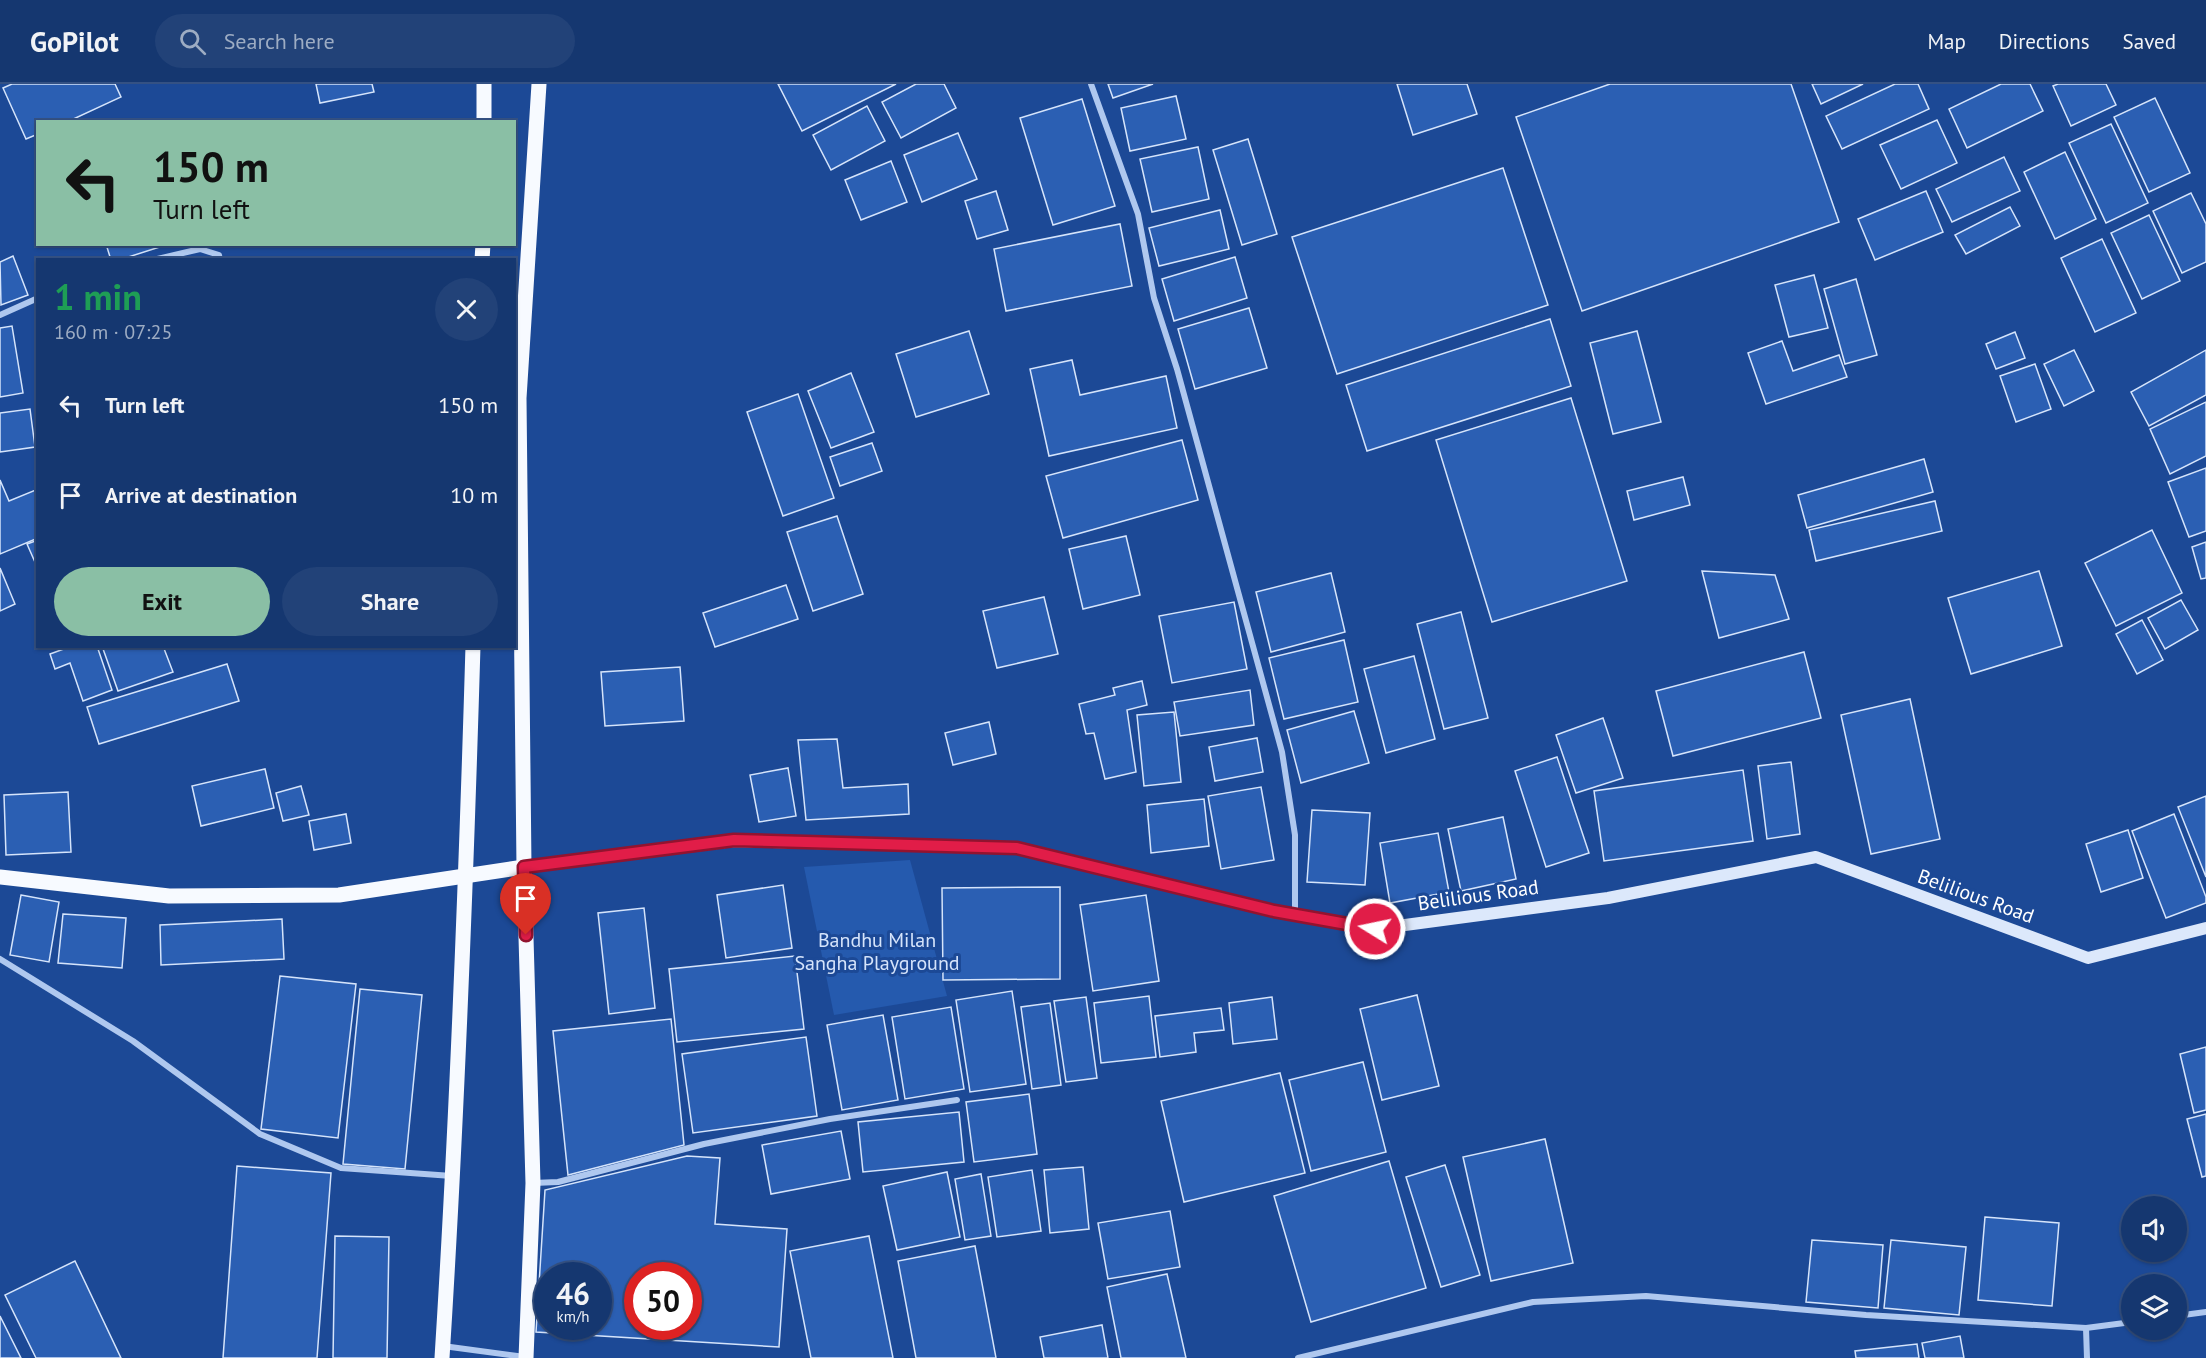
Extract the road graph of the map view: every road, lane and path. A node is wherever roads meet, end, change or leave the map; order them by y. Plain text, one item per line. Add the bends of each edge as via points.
1 (484, 84) edge
2 (539, 84) edge
3 (1091, 84) edge
4 (484, 120) edge
5 (162, 258) edge
6 (220, 258) edge
7 (36, 299) edge
8 (0, 315) edge
9 (473, 648) edge
10 (524, 867) junction
11 (466, 876) junction
12 (0, 877) edge
13 (1294, 915) junction
14 (2206, 928) edge
15 (0, 959) edge
16 (957, 1100) dead end
17 (454, 1176) junction
18 (533, 1183) junction
19 (2206, 1312) edge
20 (2187, 1315) edge
21 (2121, 1323) edge
22 (2086, 1328) junction
23 (442, 1352) edge
24 (527, 1358) edge
25 (1298, 1358) edge
26 (2087, 1358) edge

1 - 4 main road
2 - 10 main road via 519,398
3 - 13 street via 1138,214 1154,298 1178,369 1282,752 1295,835
5 - 6 street via 200,249
7 - 8 street
9 - 11 main road
10 - 11 main road
10 - 13 main road, Belilious Road via 734,840 1017,848
10 - 18 main road
11 - 12 main road via 339,895 169,896
11 - 17 main road
13 - 14 main road, Belilious Road via 1375,929 1608,898 1816,857 2088,958
15 - 17 street via 133,1041 260,1134 341,1168
16 - 18 street via 772,1130 558,1182
17 - 23 main road
18 - 24 main road
19 - 20 street
21 - 22 street
22 - 25 street via 1646,1296 1533,1302
22 - 26 street
23 - 24 street

